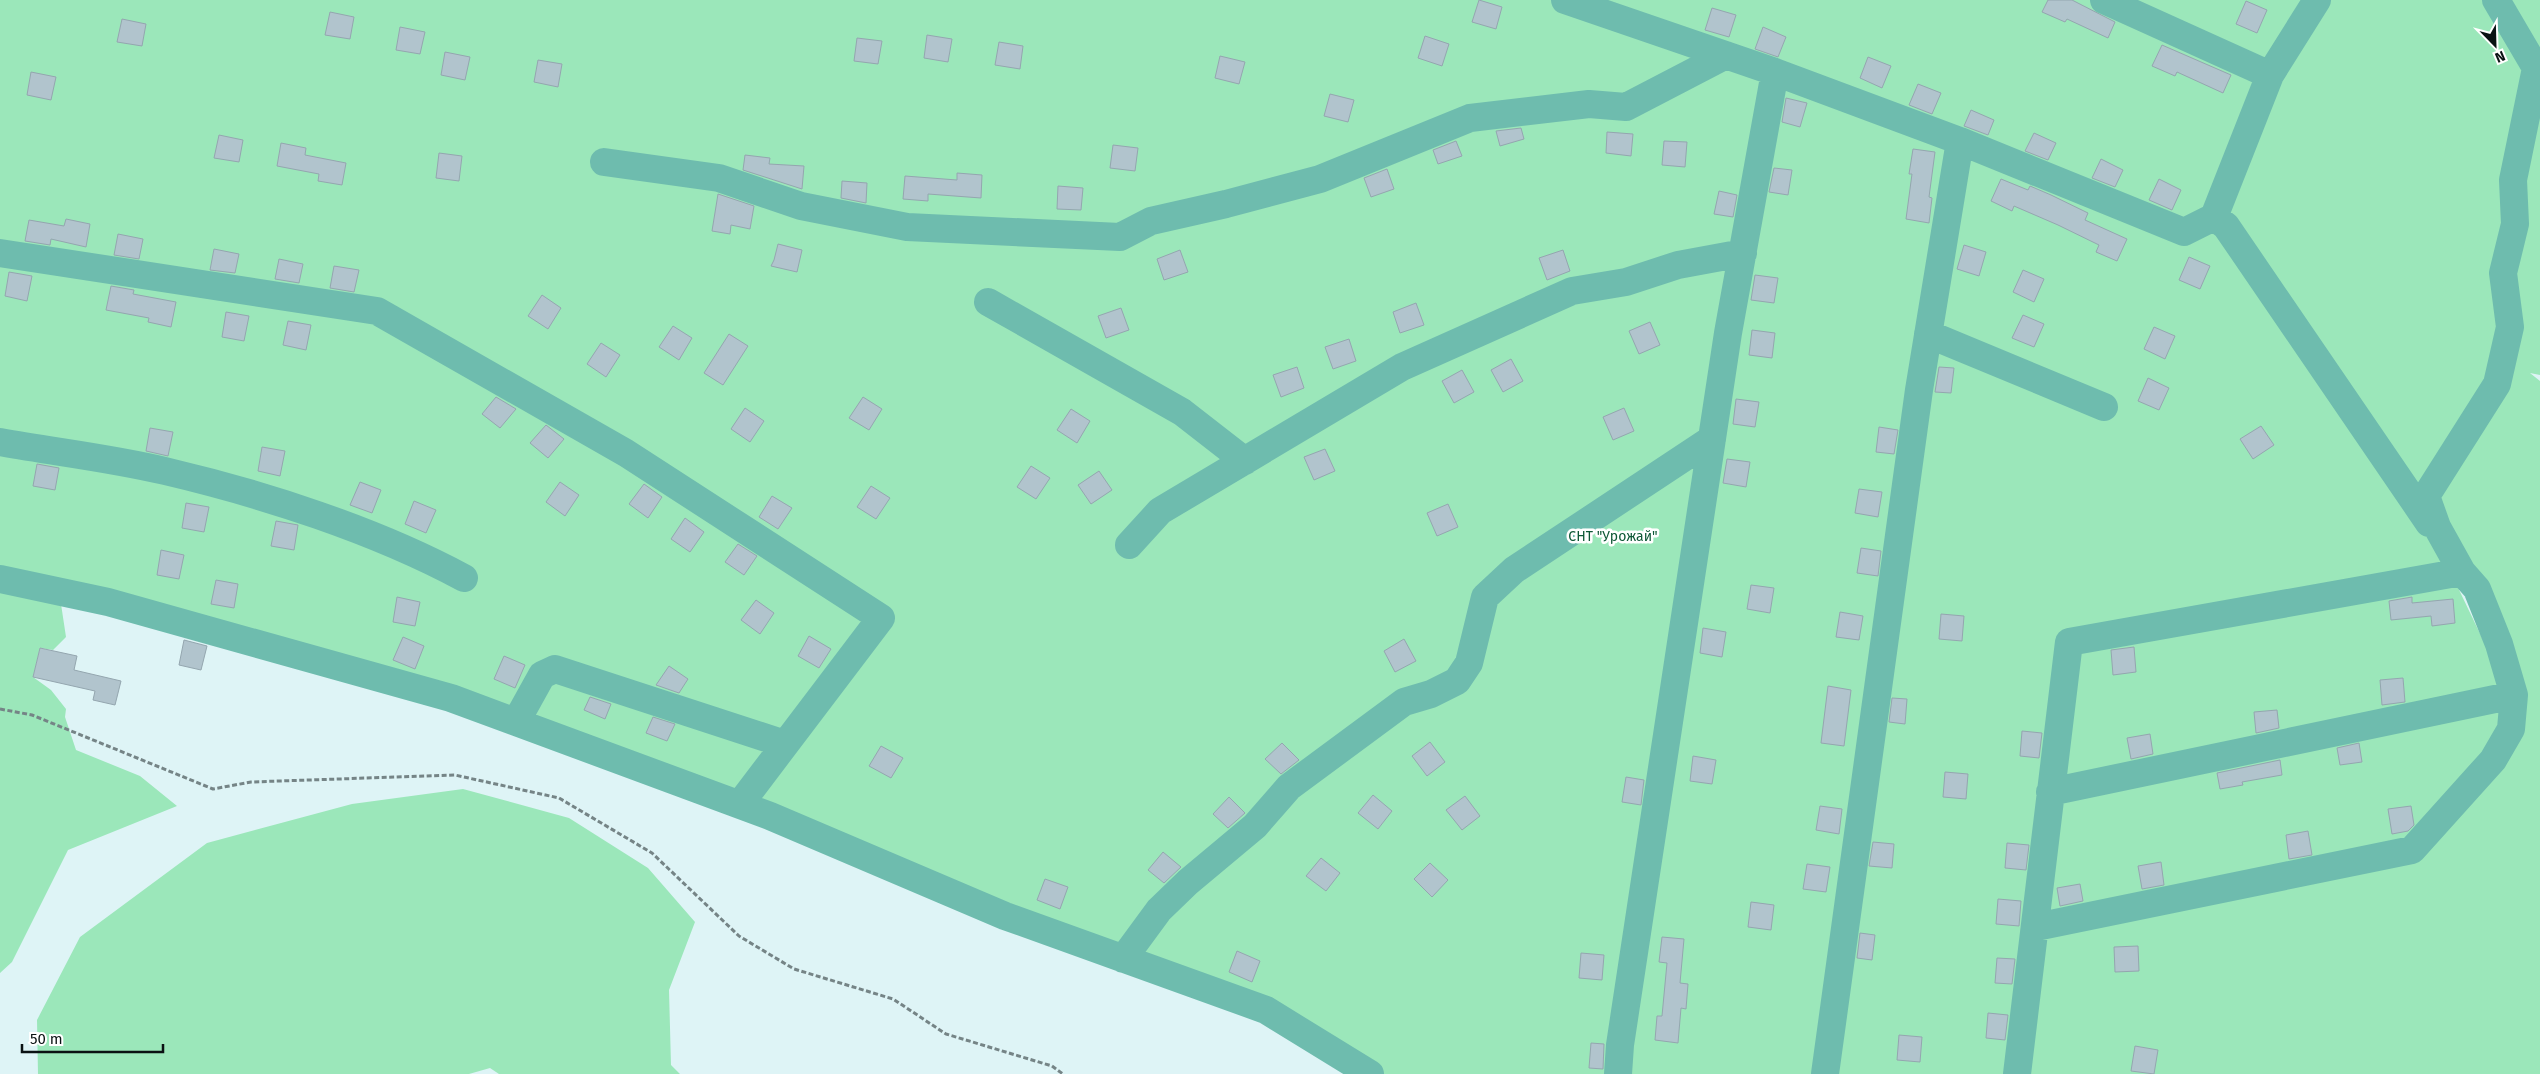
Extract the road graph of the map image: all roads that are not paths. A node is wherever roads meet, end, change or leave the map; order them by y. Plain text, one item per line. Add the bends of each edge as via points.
1 (1565, 0) edge
2 (2104, 0) edge
3 (2318, 0) edge
4 (2496, 0) edge
5 (1726, 55) junction
6 (1776, 72) junction
7 (2270, 75) junction
8 (1960, 142) junction
9 (604, 162) dead end
10 (2214, 217) junction
11 (0, 253) edge
12 (1743, 253) junction
13 (988, 302) dead end
14 (1928, 334) junction
15 (2104, 407) dead end
16 (1712, 439) junction
17 (0, 442) edge
18 (1245, 460) junction
19 (1129, 545) dead end
20 (2462, 572) junction
21 (464, 578) dead end
22 (0, 579) edge
23 (2514, 695) junction
24 (516, 722) junction
25 (785, 744) junction
26 (2050, 792) junction
27 (740, 804) junction
28 (2036, 927) junction
29 (1124, 959) junction
30 (1370, 1074) edge
31 (1618, 1074) edge
32 (1825, 1074) edge
33 (2017, 1074) edge

1 - 5 lane
2 - 7 lane
3 - 7 lane
4 - 20 lane via 2536,68 2513,180 2515,224 2503,273 2510,327 2497,384 2426,496
5 - 6 lane
5 - 9 lane via 1626,107 1589,104 1470,118 1320,178 1151,221 1120,237 908,227 801,206 719,178
6 - 8 lane
6 - 12 lane
7 - 10 lane
8 - 10 lane via 2184,232
8 - 14 lane
10 - 20 lane via 2226,226
11 - 25 lane via 377,311 626,453 881,618
12 - 16 lane
12 - 18 lane via 1678,265 1626,282 1572,291 1402,367
13 - 18 lane via 1182,412
14 - 15 lane
14 - 32 lane
16 - 29 lane via 1514,570 1485,597 1469,663 1457,681 1431,694 1404,702 1289,787 1255,826 1159,910
16 - 31 lane
17 - 21 lane via 164,471 290,505 429,559
18 - 19 lane via 1160,511
20 - 23 lane via 2477,589 2499,644
20 - 26 lane via 2069,642
22 - 24 lane via 108,602 451,698
23 - 26 lane
23 - 28 lane via 2510,728 2493,760 2412,850
24 - 25 lane via 542,675 555,669
24 - 27 lane
25 - 27 lane
26 - 28 lane
27 - 29 lane via 1005,916
28 - 33 lane
29 - 30 lane via 1266,1010

